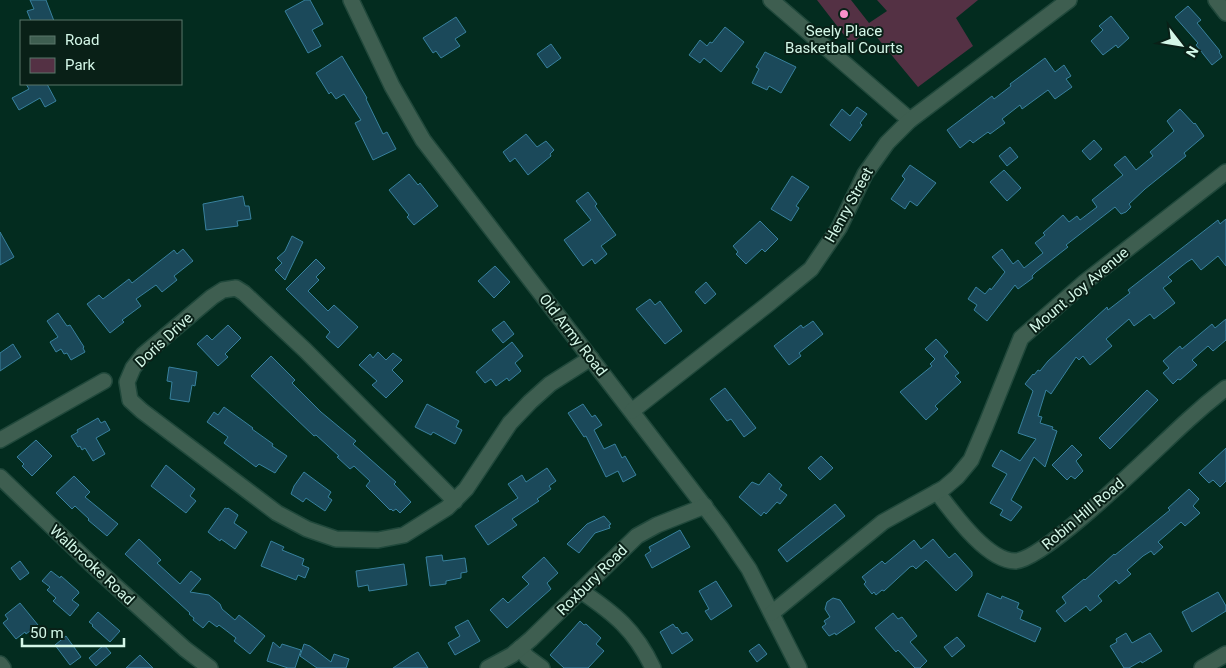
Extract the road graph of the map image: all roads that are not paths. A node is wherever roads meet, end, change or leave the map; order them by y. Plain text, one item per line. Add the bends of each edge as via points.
1 (351, 0) edge
2 (770, 0) edge
3 (1069, 0) edge
4 (1216, 0) edge
5 (1226, 13) edge
6 (910, 120) junction
7 (1226, 172) edge
8 (591, 358) junction
9 (104, 381) dead end
10 (1226, 388) edge
11 (632, 411) junction
12 (0, 440) edge
13 (0, 478) edge
14 (937, 492) junction
15 (455, 500) junction
16 (705, 506) junction
17 (581, 591) junction
18 (772, 613) junction
19 (520, 648) junction
20 (1226, 654) edge
21 (0, 664) edge
22 (3, 668) edge
23 (210, 668) edge
24 (488, 668) edge
25 (542, 668) edge
26 (653, 668) edge
27 (799, 668) edge
28 (1202, 668) edge

1 - 8 street, Old Army Road via 392,86 423,140
2 - 6 street
3 - 6 street, Henry Street
4 - 5 street
6 - 11 street, Henry Street via 886,143 865,174 839,228 811,269
7 - 14 street, Mount Joy Avenue via 1085,282 1022,338 970,460 957,477
8 - 11 street, Old Army Road
8 - 15 street, Doris Drive via 550,384 530,402 510,423 466,490
9 - 12 street
10 - 14 street, Robin Hill Road via 1102,500 1027,558 1015,561 986,548
11 - 16 street, Old Army Road
13 - 23 street, Walbrooke Road via 185,650
14 - 18 street, Mount Joy Avenue via 883,522
15 - 15 street, Doris Drive via 404,535 378,540 336,539 307,529 277,513 142,411 130,400 127,382 138,362 157,343 222,290 236,288 305,350
16 - 17 street, Roxbury Road via 637,536
16 - 18 street, Old Army Road via 749,569
17 - 19 street, Roxbury Road
17 - 26 street via 624,624
18 - 27 street, Old Army Road
19 - 24 street, Roxbury Road
19 - 25 street
20 - 28 street
21 - 22 street

